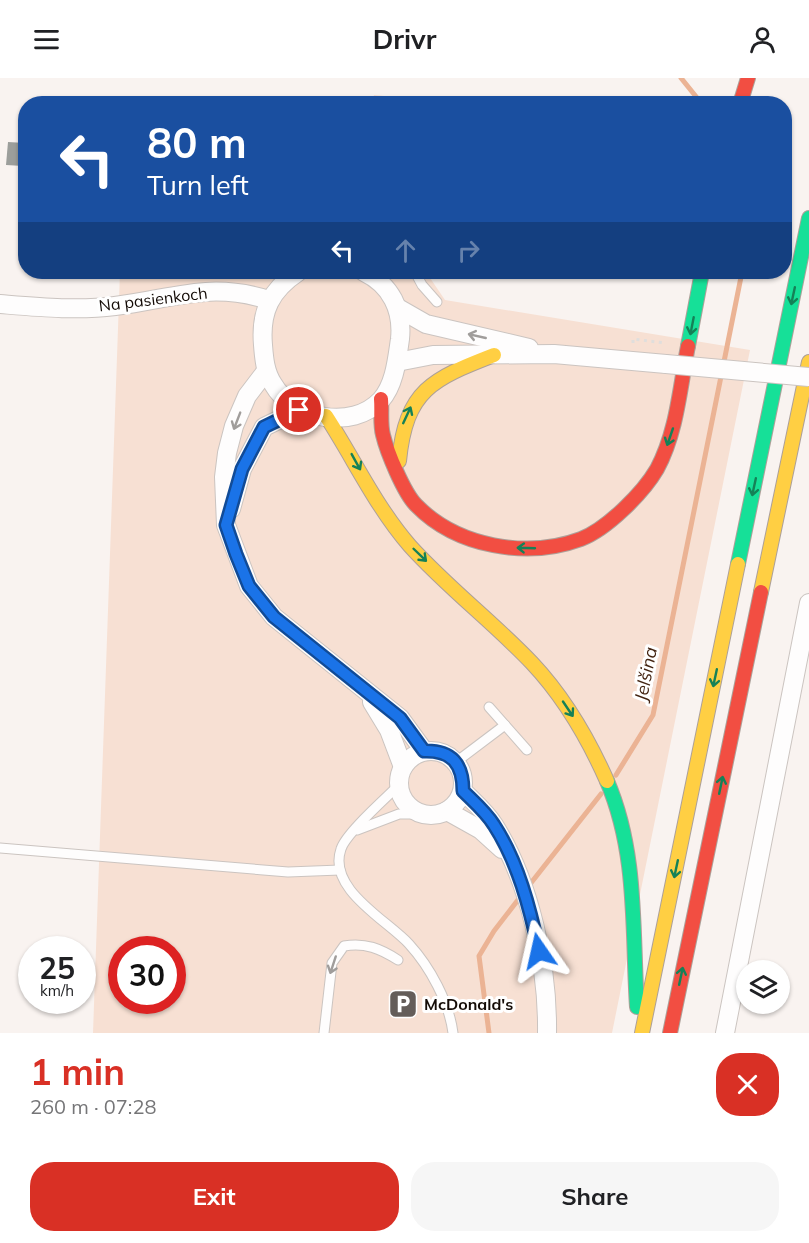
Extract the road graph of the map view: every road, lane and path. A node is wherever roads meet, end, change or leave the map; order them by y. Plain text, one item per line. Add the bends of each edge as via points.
1 (748, 78) edge
2 (742, 96) edge
3 (809, 218) edge
4 (288, 279) edge
5 (383, 279) edge
6 (419, 279) edge
7 (701, 279) edge
8 (269, 300) junction
9 (437, 302) dead end
10 (0, 304) edge
11 (398, 308) junction
12 (633, 339) dead end
13 (665, 343) dead end
14 (554, 354) junction
15 (494, 355) junction
16 (397, 362) junction
17 (809, 362) edge
18 (266, 371) junction
19 (809, 377) edge
20 (381, 399) junction
21 (299, 410) junction
22 (326, 416) junction
23 (398, 472) junction
24 (226, 525) junction
25 (809, 603) edge
26 (364, 690) junction
27 (489, 707) dead end
28 (504, 724) junction
29 (527, 750) dead end
30 (424, 751) junction
31 (456, 762) junction
32 (401, 776) junction
33 (463, 791) junction
34 (447, 811) junction
35 (420, 814) junction
36 (354, 830) junction
37 (0, 848) edge
38 (507, 853) junction
39 (340, 870) junction
40 (398, 960) dead end
41 (324, 1033) edge
42 (453, 1033) edge
43 (547, 1033) edge
44 (641, 1033) edge
45 (670, 1033) edge
46 (725, 1033) edge

1 - 2 highway
3 -> 44 highway
4 - 8 street
5 - 11 street
6 - 9 lane
7 -> 23 highway via 672,432 656,470 622,512 582,538 530,550 474,541 442,525 416,504
8 - 10 street, Na pasienkoch via 231,290 113,307
8 - 18 street via 262,317
14 -> 11 street via 426,324
11 - 16 street via 402,323
12 - 13 path
14 - 15 street
14 - 19 street, bridge
15 - 16 street via 433,355
23 -> 15 highway via 400,433 408,411 428,385
16 - 20 street
45 -> 17 highway
18 - 21 street via 273,386
18 -> 24 street via 247,396 227,453
20 - 22 street via 365,411 346,417
20 - 23 highway via 383,435
21 - 22 street
21 - 24 street via 264,427 242,469
22 -> 44 highway via 382,510 411,546 532,663 567,708 599,762 624,832 633,894 633,962
24 - 26 street via 249,586 274,617
25 - 46 street
26 - 30 street via 400,718
26 - 32 street via 389,730
27 - 28 lane
28 - 29 lane
28 - 31 lane
30 - 31 street via 447,755
30 - 32 street via 412,757
31 - 33 street via 463,776
32 - 35 street via 402,797
32 - 36 lane
33 - 34 street
33 - 38 street via 494,824
34 - 35 street
34 - 38 street via 481,830
35 - 36 lane via 399,814
36 - 39 lane via 341,849
37 - 39 lane via 288,872
38 - 43 street via 531,914 542,970
39 - 42 lane via 350,892 408,944 424,964 445,1004
40 -> 41 lane via 369,946 344,946 332,963

